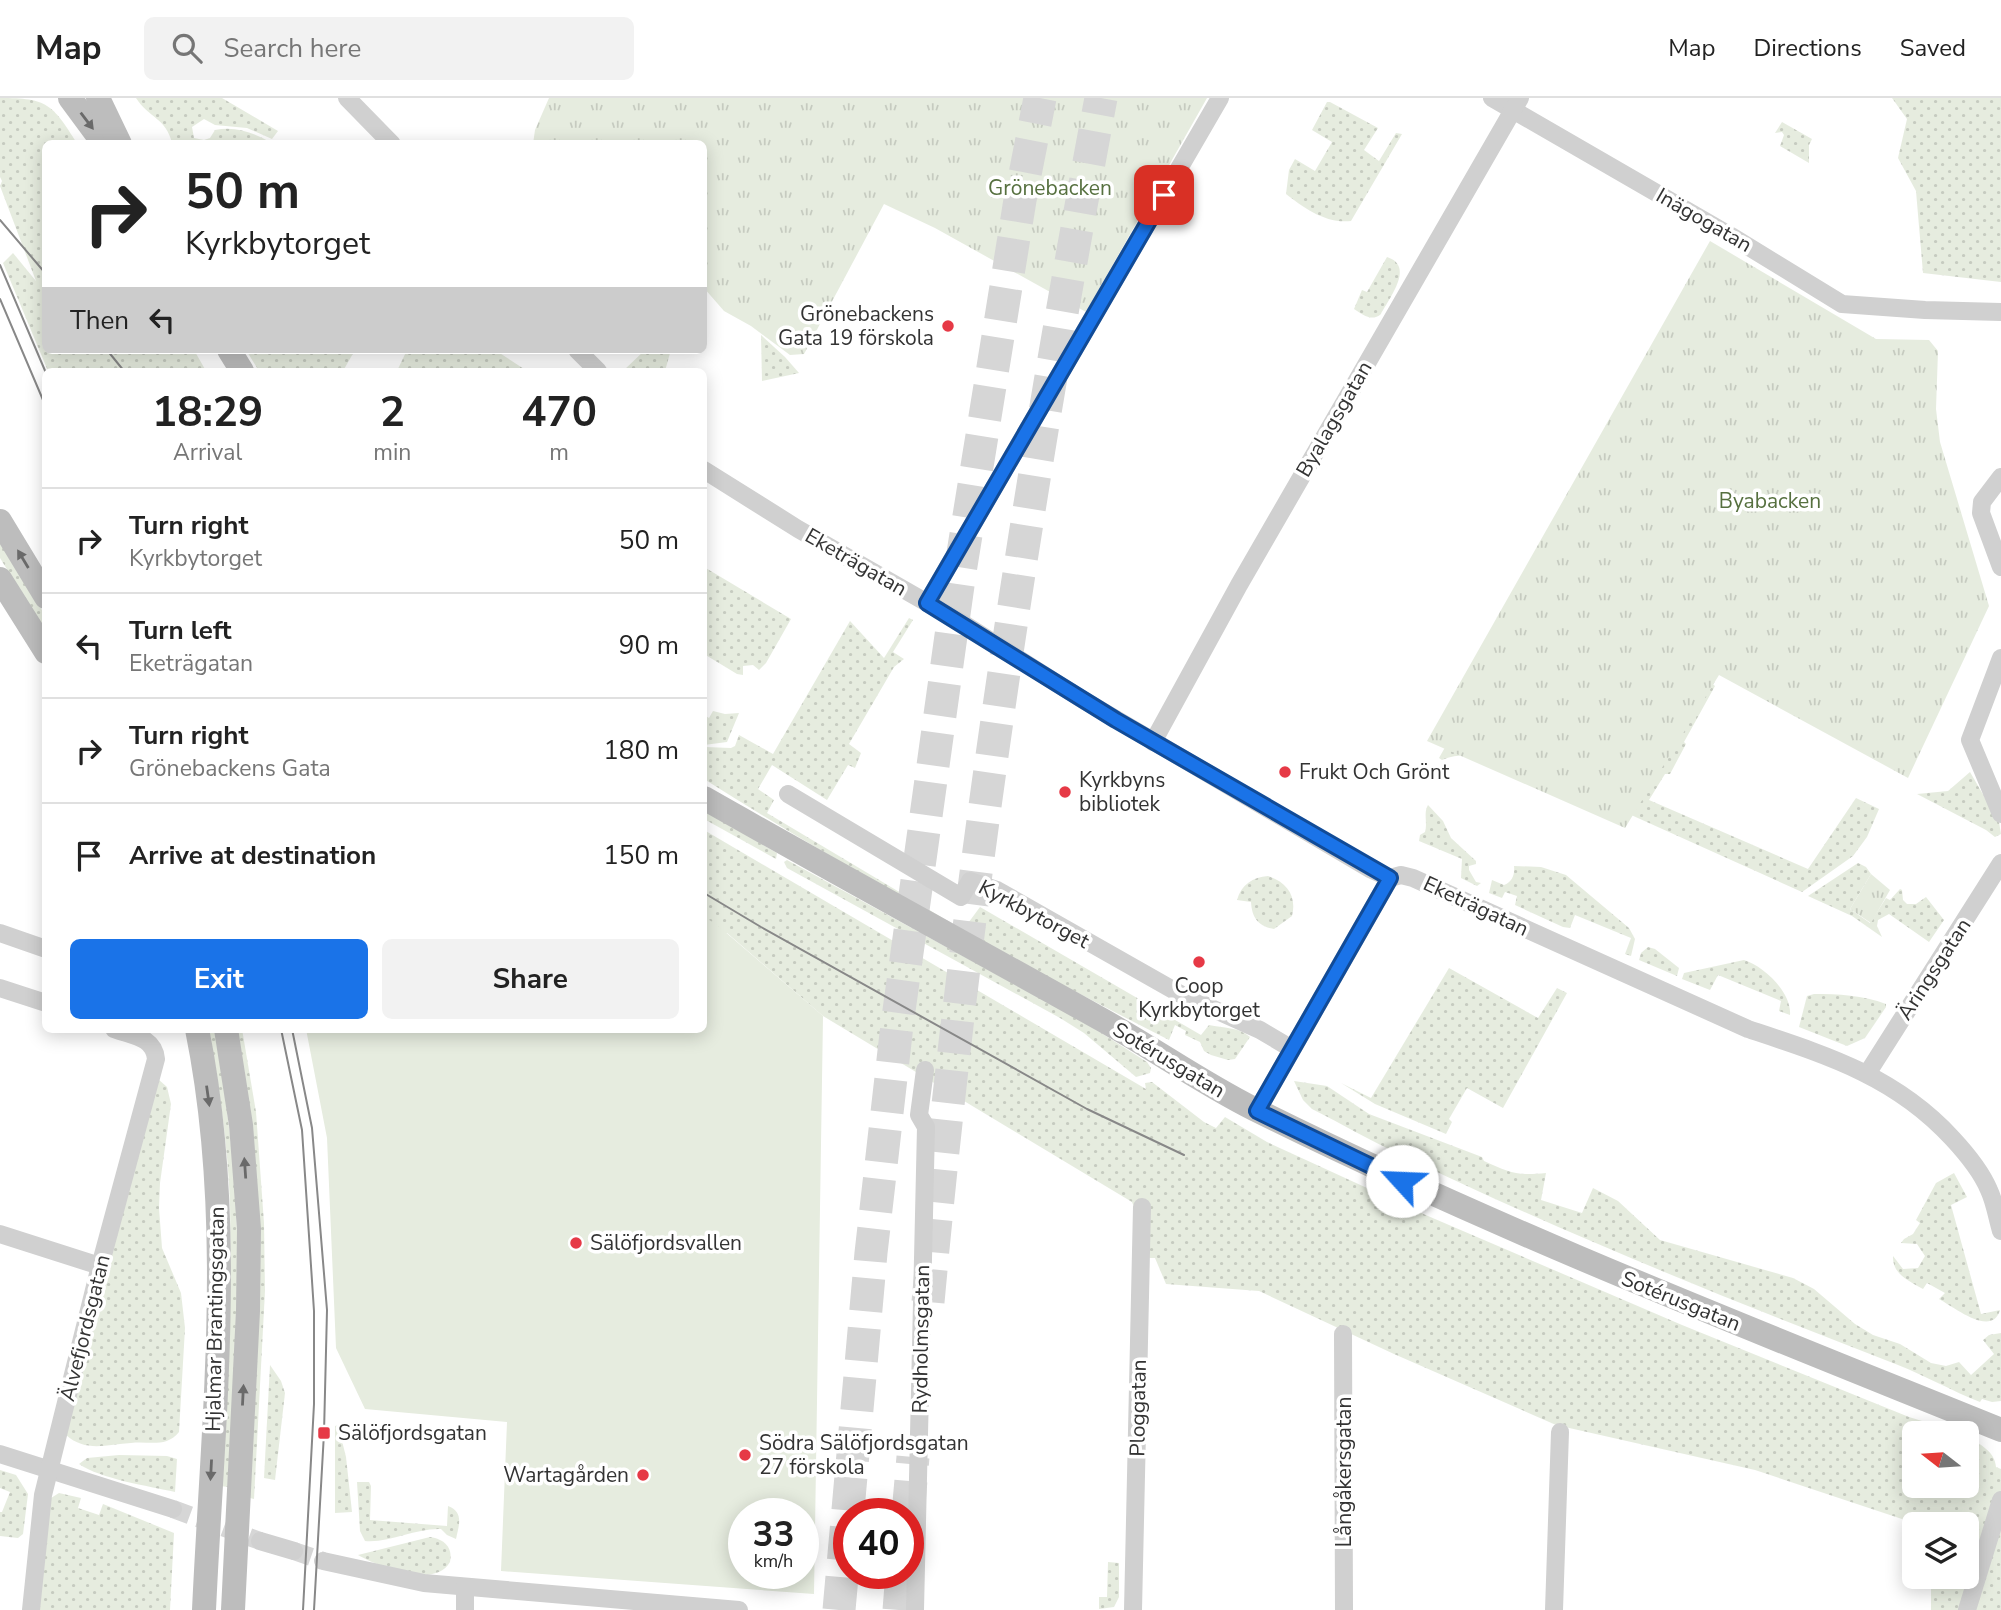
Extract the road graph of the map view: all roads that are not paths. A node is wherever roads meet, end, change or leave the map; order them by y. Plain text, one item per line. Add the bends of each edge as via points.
1 (70, 98) edge
2 (98, 98) edge
3 (347, 98) edge
4 (1220, 98) edge
5 (1492, 98) edge
6 (1516, 104) edge
7 (101, 140) edge
8 (119, 140) edge
9 (388, 140) edge
10 (2001, 312) edge
11 (581, 354) edge
12 (595, 368) edge
13 (707, 472) edge
14 (2001, 477) edge
15 (0, 521) edge
16 (2001, 567) edge
17 (0, 579) edge
18 (42, 590) edge
19 (927, 603) junction
20 (42, 646) edge
21 (2001, 658) edge
22 (1153, 741) junction
23 (788, 794) dead end
24 (707, 799) edge
25 (2001, 814) edge
26 (2001, 863) edge
27 (1390, 878) junction
28 (0, 933) edge
29 (42, 948) edge
30 (0, 988) edge
31 (42, 1001) edge
32 (125, 1033) edge
33 (198, 1033) edge
34 (227, 1033) edge
35 (1292, 1049) junction
36 (925, 1070) dead end
37 (1867, 1074) junction
38 (1257, 1111) junction
39 (1142, 1207) dead end
40 (2001, 1231) edge
41 (0, 1234) edge
42 (100, 1266) junction
43 (1343, 1334) dead end
44 (2001, 1430) edge
45 (1560, 1432) dead end
46 (0, 1454) edge
47 (49, 1469) junction
48 (2001, 1500) edge
49 (173, 1509) tunnel mouth
50 (260, 1541) tunnel mouth
51 (294, 1551) tunnel mouth
52 (323, 1561) tunnel mouth
53 (466, 1587) junction
54 (31, 1610) edge
55 (204, 1610) edge
56 (233, 1610) edge
57 (465, 1610) edge
58 (739, 1610) edge
59 (915, 1610) edge
60 (1133, 1610) edge
61 (1344, 1610) edge
62 (1554, 1610) edge
63 (1967, 1610) edge

1 -> 7 street
2 - 8 street
3 - 9 street
4 - 19 street
5 - 6 street, Inägogatan
6 - 10 street, Inägogatan via 1842,304
6 - 22 street, Byalagsgatan
11 - 12 street
13 - 19 street, Eketrägatan
14 - 16 street via 1982,502 1981,513
18 -> 15 street
17 - 20 street
19 - 22 street, Eketrägatan
21 - 25 street via 1970,740
22 - 27 street, Eketrägatan
23 - 35 street, Kyrkbytorget via 961,897 970,880 997,890 1182,995
24 - 38 street, Sotérusgatan
26 - 37 street, Äringsgatan
27 - 35 street
27 - 37 street, Eketrägatan via 1413,878 1748,1029
28 - 29 street
30 - 31 street
32 - 42 street, Älvefjordsgatan via 150,1042 156,1059
33 -> 55 street, Hjalmar Brantingsgatan via 212,1124 220,1264
56 -> 34 street, Hjalmar Brantingsgatan via 249,1229 241,1125
35 - 38 street
36 - 59 street, Rydholmsgatan via 919,1115 926,1126
37 - 40 street, Eketrägatan via 1931,1115 1965,1152 1989,1189
38 - 44 street, Sotérusgatan via 1476,1215
39 - 60 street, Ploggatan
41 - 42 street
42 - 47 street, Älvefjordsgatan
43 - 61 street, Långåkersgatan
45 - 62 street
46 - 47 street
47 - 49 street
47 - 54 street, Älvefjordsgatan
48 - 63 street
50 - 51 street
52 - 53 street
53 - 57 street
53 - 58 street

